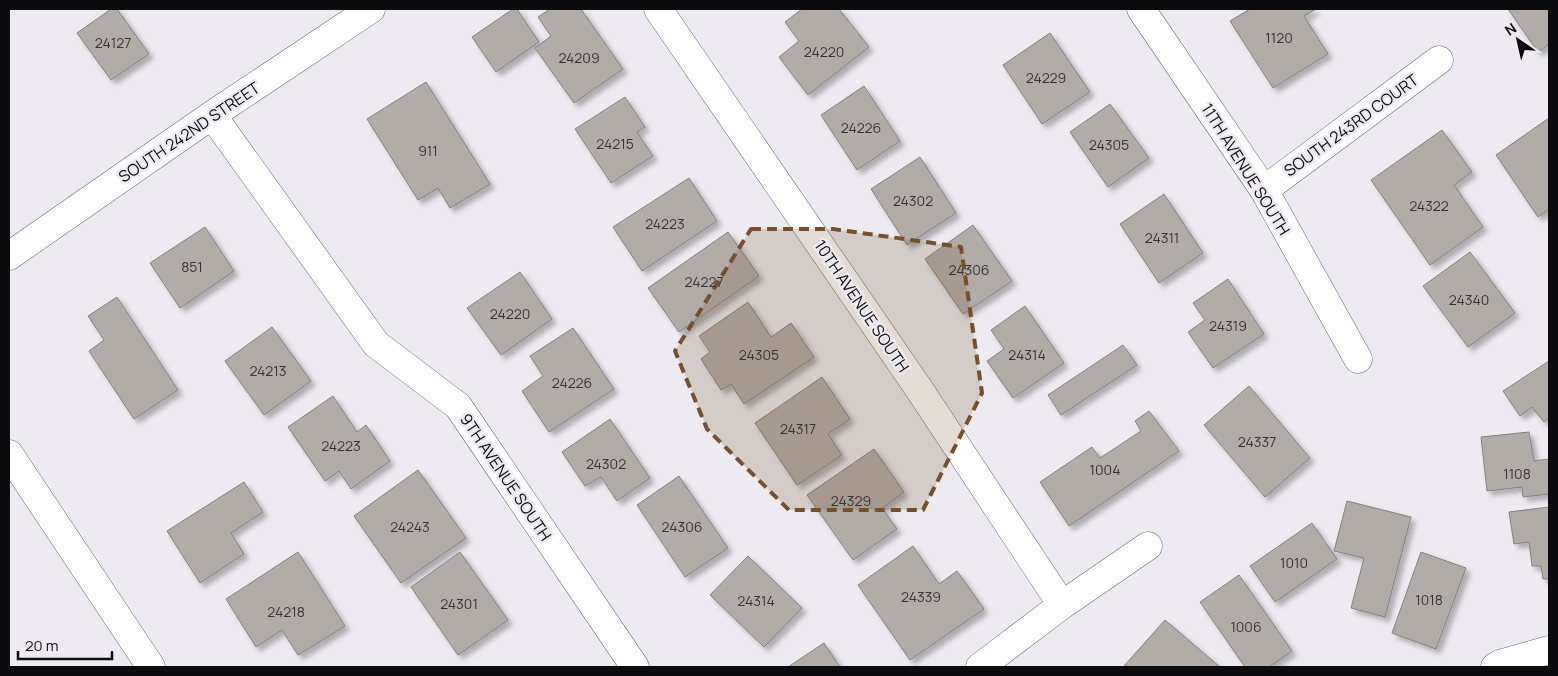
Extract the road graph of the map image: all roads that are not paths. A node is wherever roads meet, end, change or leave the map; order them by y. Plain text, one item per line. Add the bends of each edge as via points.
1 (371, 9) edge
2 (658, 9) edge
3 (1141, 9) edge
4 (1439, 60) dead end
5 (212, 115) junction
6 (1264, 190) junction
7 (9, 256) edge
8 (1358, 359) dead end
9 (9, 454) edge
10 (1148, 546) dead end
11 (1062, 605) junction
12 (1549, 650) edge
13 (151, 667) edge
14 (635, 667) edge
15 (980, 667) edge
16 (1495, 667) edge

1 - 5 street, SOUTH 242ND STREET
2 - 11 street, 10TH AVENUE SOUTH via 919,388
3 - 6 street, 11TH AVENUE SOUTH
4 - 6 street, SOUTH 243RD COURT
5 - 7 street, SOUTH 242ND STREET
5 - 14 street, 9TH AVENUE SOUTH via 376,344 458,406
6 - 8 street, 11TH AVENUE SOUTH
9 - 13 street
10 - 11 street
11 - 15 street
12 - 16 street

